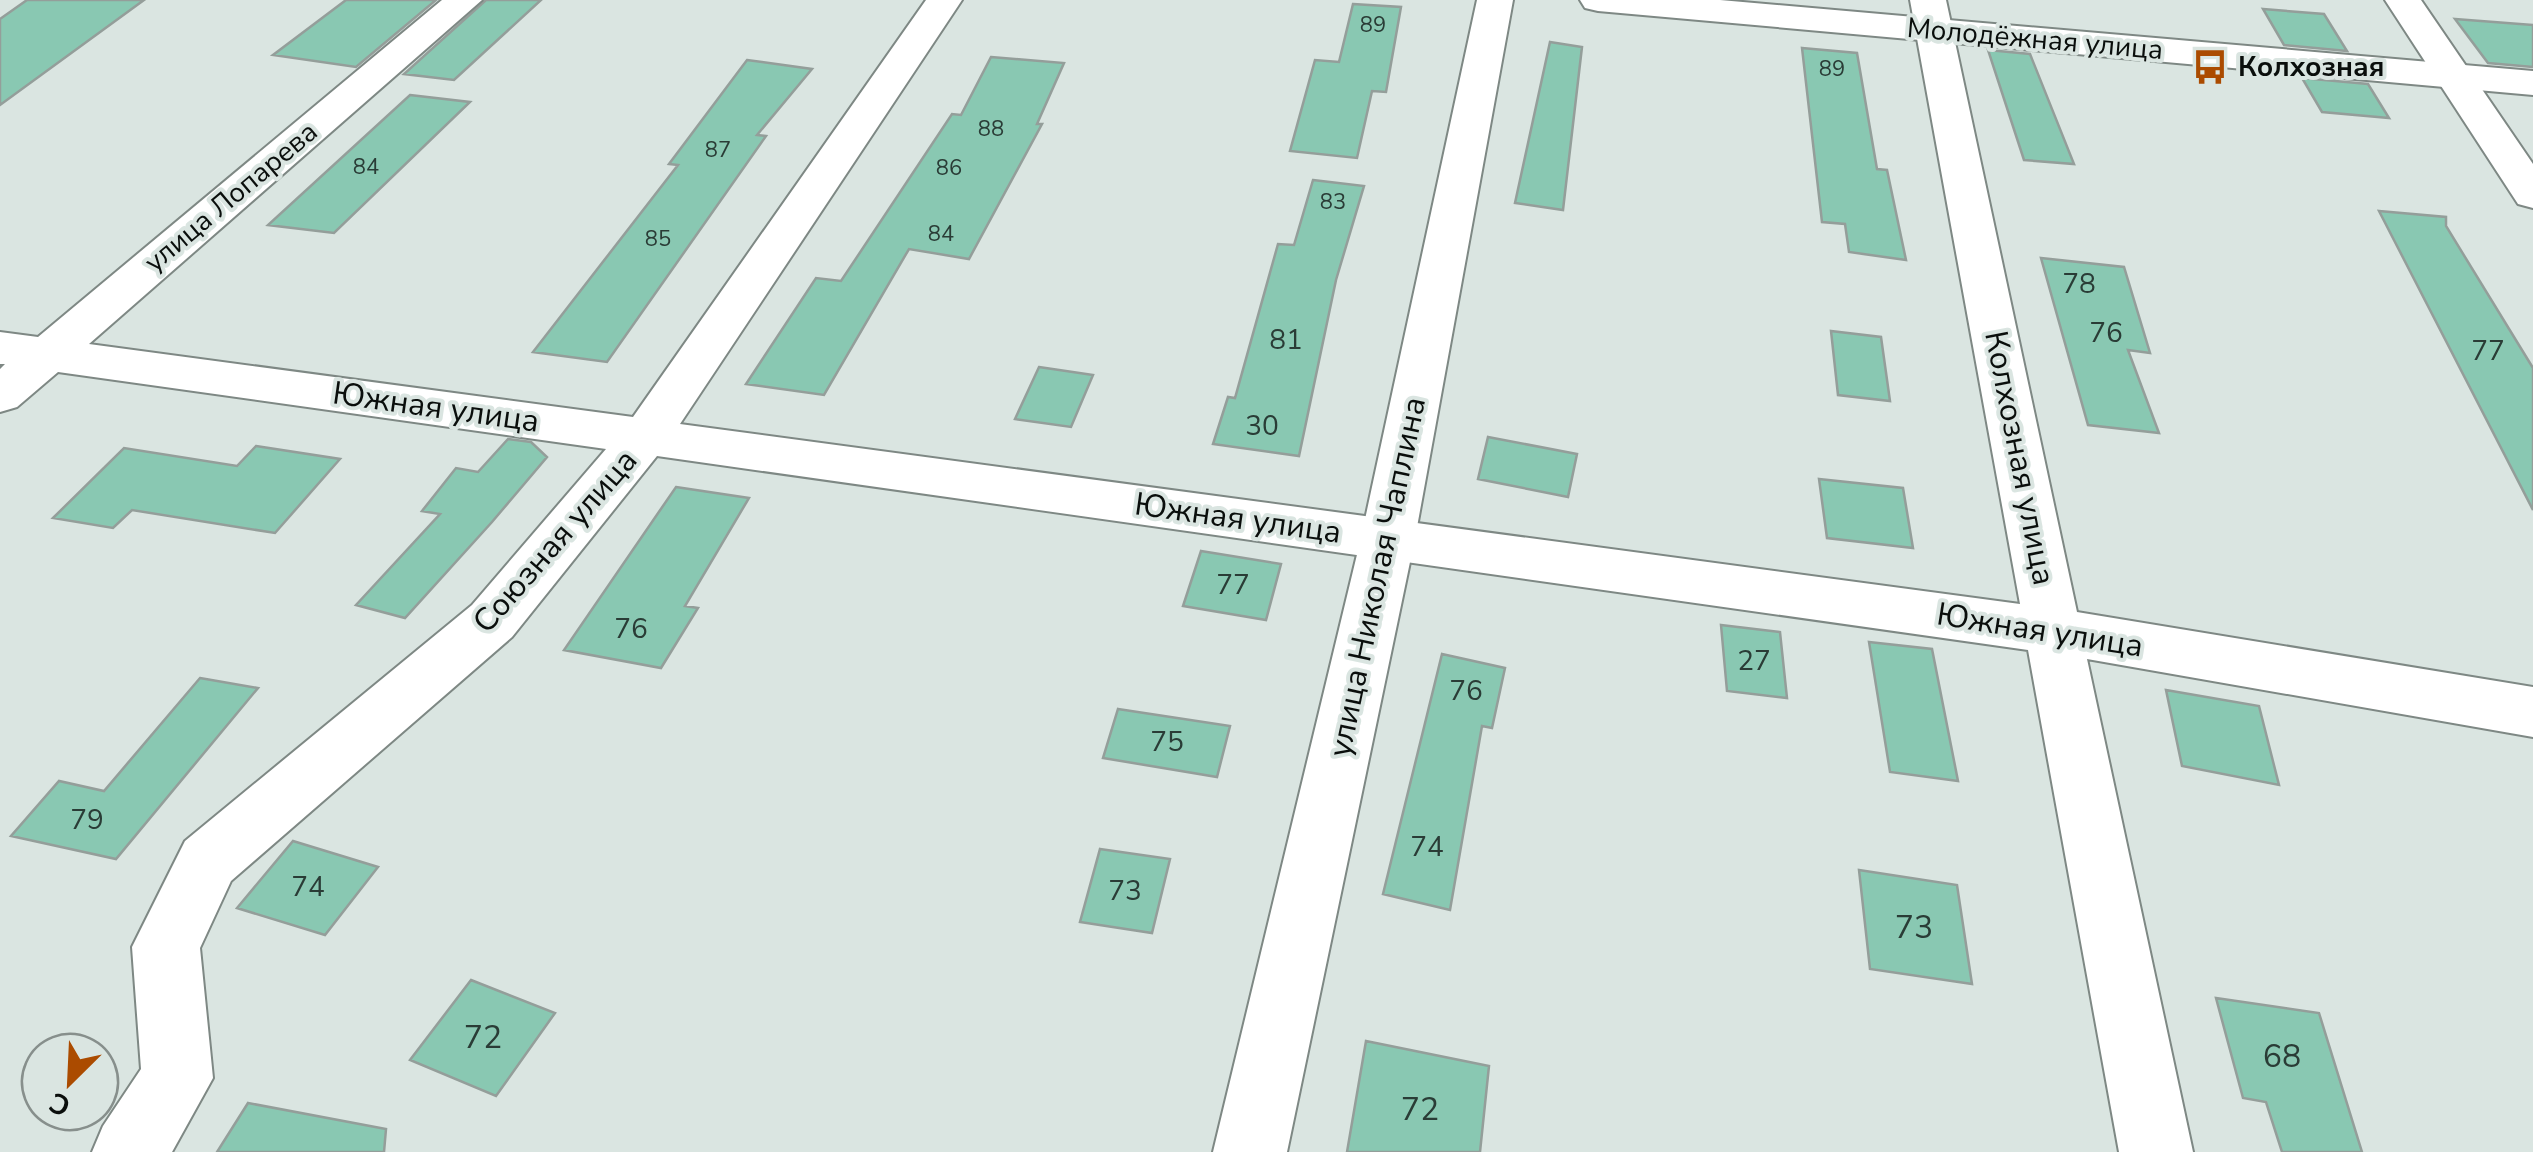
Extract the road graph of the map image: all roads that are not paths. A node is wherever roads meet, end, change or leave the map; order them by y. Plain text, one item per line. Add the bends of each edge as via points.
1 (464, 0) edge
2 (944, 0) edge
3 (1494, 0) edge
4 (1598, 0) edge
5 (2403, 0) edge
6 (1931, 15) edge
7 (2454, 76) junction
8 (2533, 83) edge
9 (2533, 195) edge
10 (24, 350) edge
11 (0, 395) edge
12 (646, 436) junction
13 (1388, 538) junction
14 (2054, 631) junction
15 (2533, 712) edge
16 (129, 1152) edge
17 (1250, 1152) edge
18 (2156, 1152) edge

1 - 10 street, улица Лопарева
2 - 12 street, Союзная улица
3 - 13 street, улица Николая Чаплина
4 - 6 street, Молодёжная улица
5 - 7 street
6 - 7 street, Молодёжная улица
6 - 14 street, Колхозная улица
7 - 8 street, Молодёжная улица
7 - 9 street
10 - 11 street, улица Лопарева
10 - 12 street, Южная улица
12 - 13 street, Южная улица
12 - 16 street, Союзная улица via 492,621 208,861 166,946 176,1078
13 - 14 street, Южная улица
13 - 17 street, улица Николая Чаплина
14 - 15 street, Южная улица
14 - 18 street, Колхозная улица

